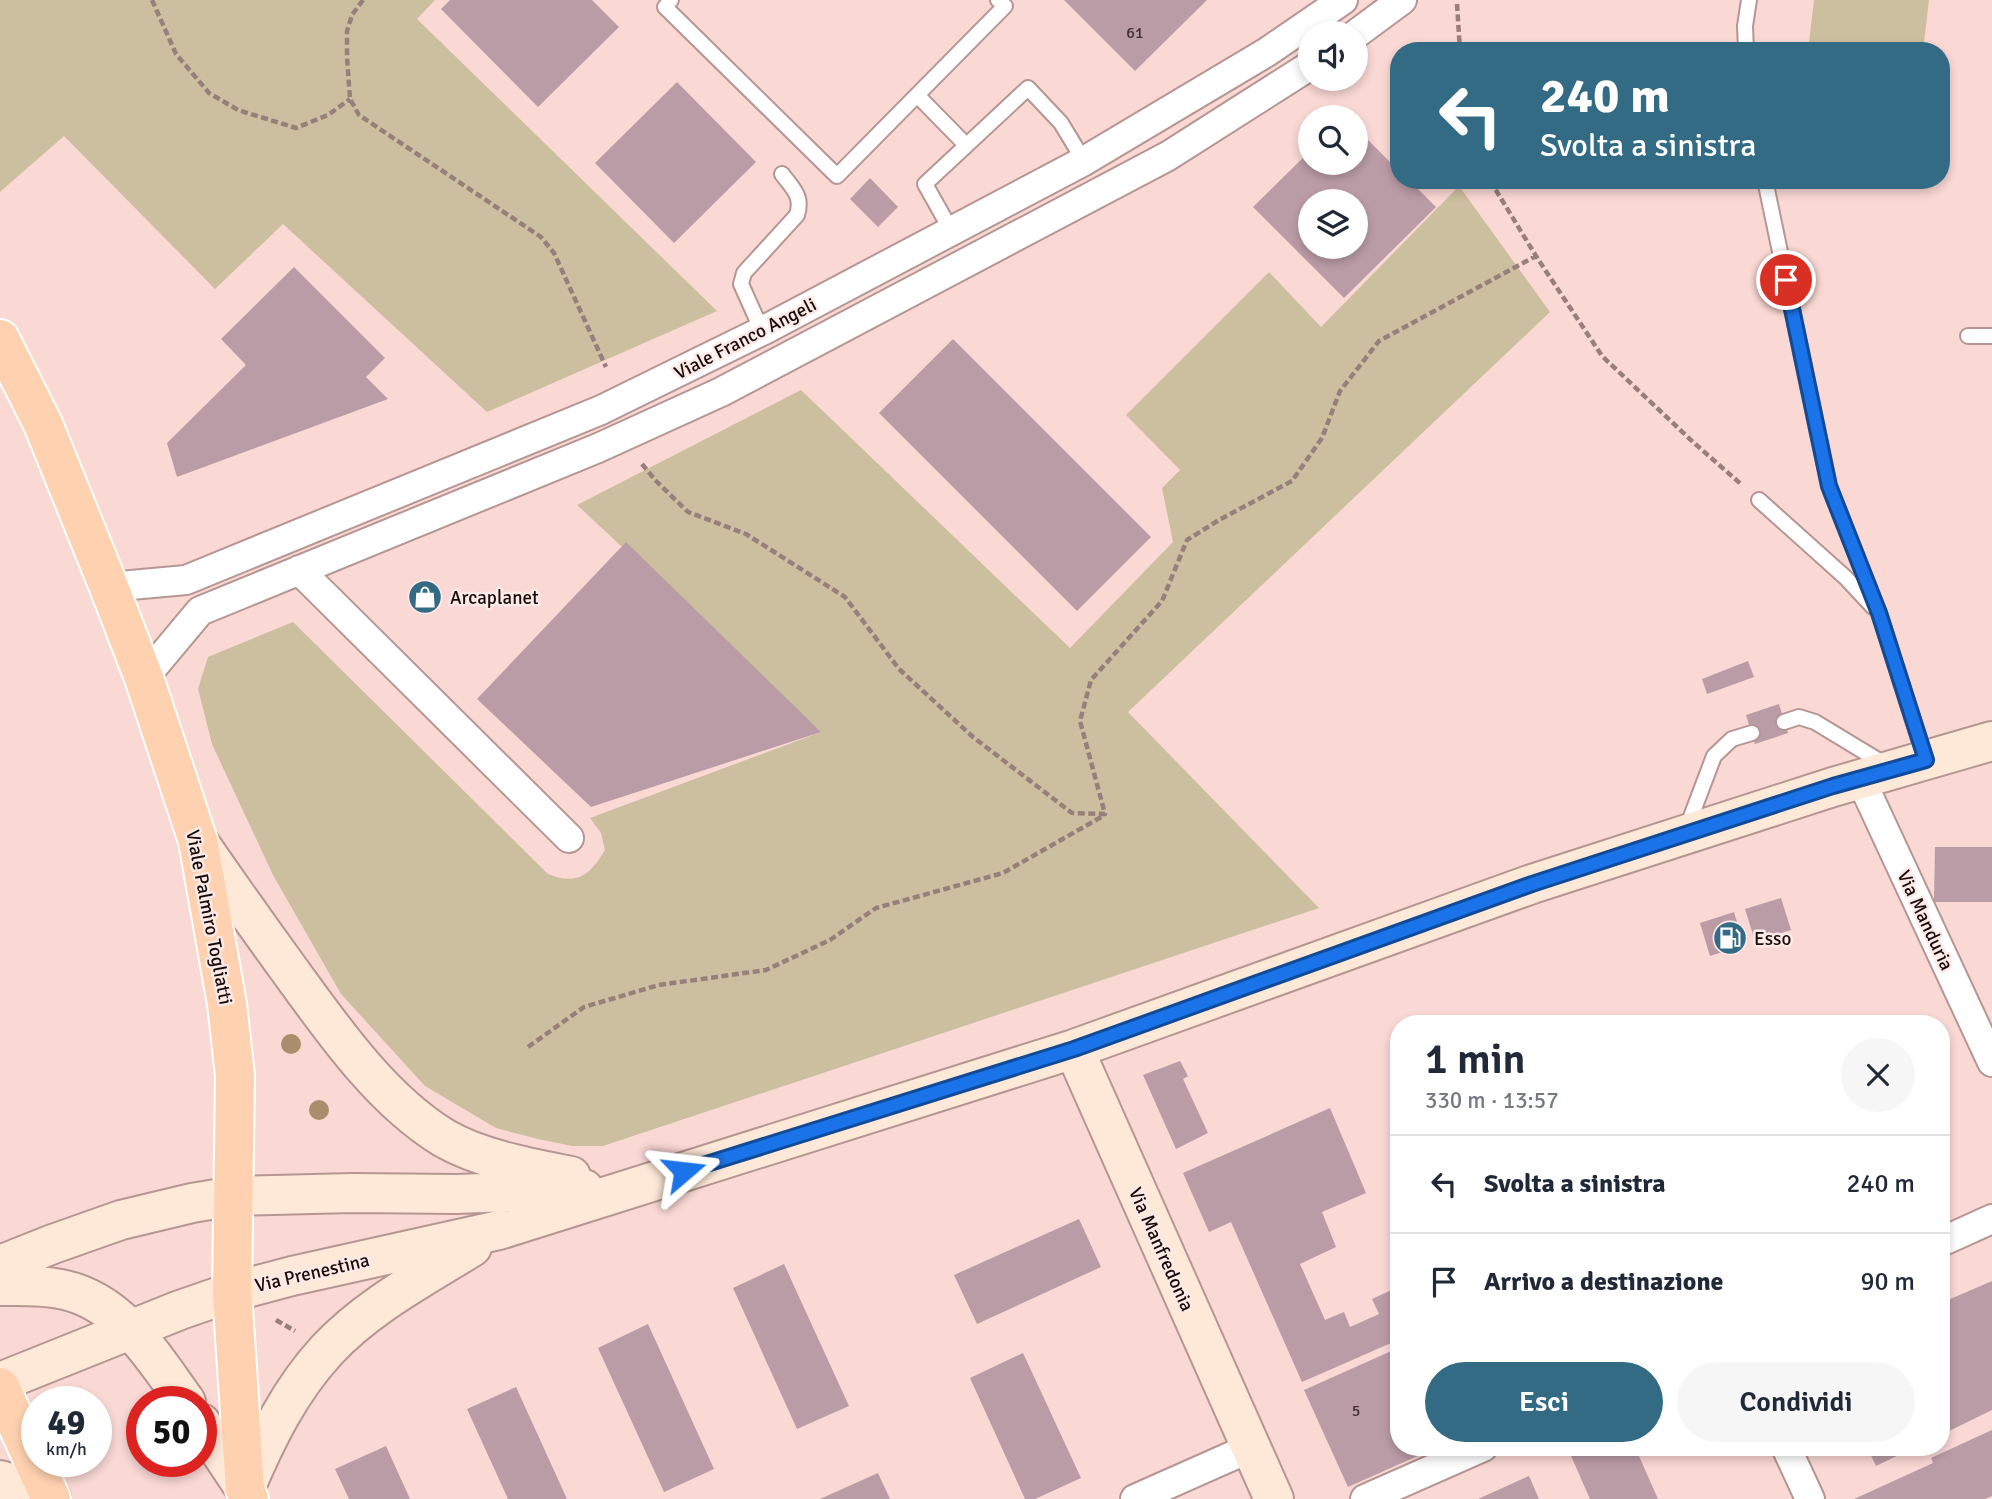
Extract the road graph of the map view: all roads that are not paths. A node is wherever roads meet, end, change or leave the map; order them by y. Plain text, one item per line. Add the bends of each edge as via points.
1 (671, 0) edge
2 (998, 0) edge
3 (1343, 0) edge
4 (1402, 0) edge
5 (1749, 0) edge
6 (1368, 25) edge
7 (1746, 42) edge
8 (1266, 52) junction
9 (1298, 74) edge
10 (1285, 82) junction
11 (917, 95) junction
12 (966, 145) junction
13 (1084, 162) junction
14 (782, 174) dead end
15 (1767, 189) edge
16 (1101, 192) junction
17 (952, 232) junction
18 (970, 262) junction
19 (762, 331) junction
20 (1968, 336) dead end
21 (1992, 336) edge
22 (0, 339) edge
23 (779, 361) junction
24 (1759, 500) road end
25 (299, 570) junction
26 (109, 587) junction
27 (1879, 613) junction
28 (144, 678) junction
29 (1784, 722) dead end
30 (1752, 733) dead end
31 (1992, 741) edge
32 (1893, 769) junction
33 (1684, 834) junction
34 (569, 838) dead end
35 (198, 841) junction
36 (1074, 1049) junction
37 (1992, 1062) edge
38 (632, 1187) junction
39 (234, 1196) junction
40 (1992, 1219) edge
41 (499, 1230) junction
42 (1950, 1238) edge
43 (0, 1265) edge
44 (0, 1286) edge
45 (232, 1292) junction
46 (130, 1329) junction
47 (0, 1385) edge
48 (174, 1386) edge
49 (217, 1448) edge
50 (1250, 1448) junction
51 (1463, 1456) edge
52 (1790, 1456) edge
53 (0, 1480) edge
54 (247, 1494) edge
55 (51, 1499) edge
56 (1135, 1499) edge
57 (1274, 1499) edge
58 (1365, 1499) edge
59 (1810, 1499) edge

1 - 11 lane via 665,6 837,176
2 - 11 lane via 1005,6
3 - 8 street, Viale Franco Angeli
4 - 6 street
5 - 7 lane
8 - 10 street
8 - 13 street, Viale Franco Angeli
9 - 10 street, Viale Franco Angeli
10 - 16 street, Viale Franco Angeli
11 - 12 lane
12 - 13 lane via 1028,88 1061,124
12 - 17 lane via 925,184
13 - 16 street
13 - 17 street, Viale Franco Angeli
14 - 19 lane via 798,196 797,215 744,273 741,284
15 - 27 lane via 1829,486
16 - 18 street, Viale Franco Angeli
17 - 18 street
17 - 19 street, Viale Franco Angeli
18 - 23 street, Viale Franco Angeli
19 - 23 street
19 - 26 street, Viale Franco Angeli via 601,410 186,580
20 - 21 lane
22 - 26 main road, Viale Palmiro Togliatti via 43,424
23 - 25 street, Viale Franco Angeli via 598,448
24 - 27 lane
25 - 28 street, Viale Franco Angeli via 200,611
25 - 34 street
26 - 28 main road, Viale Palmiro Togliatti
27 - 32 lane
28 - 35 main road, Viale Palmiro Togliatti
29 - 32 lane via 1799,717 1815,722
30 - 33 lane via 1732,739 1714,756
31 - 32 main road, Via Prenestina
32 - 33 main road, Via Prenestina
32 - 37 street, Via Manduria
33 - 36 main road, Via Prenestina
35 - 38 main road via 320,1013 417,1119 446,1139 492,1157
35 - 39 main road, Viale Palmiro Togliatti via 227,1004 234,1076
36 - 38 main road, Via Prenestina
36 - 50 main road, Via Manfredonia
38 - 39 main road, Via Prenestina
38 - 41 main road, Via Prenestina
39 - 43 main road, Via Prenestina via 121,1220
39 - 45 main road, Viale Palmiro Togliatti
40 - 42 street
41 - 45 main road, Via Prenestina
41 - 54 main road via 377,1307 326,1352 285,1406 260,1454
44 - 46 main road via 74,1292 108,1309
45 - 46 main road, Via Prenestina
45 - 54 main road, Viale Palmiro Togliatti
46 - 47 main road, Via Prenestina
46 - 48 main road
47 - 55 main road
49 - 54 main road
50 - 56 street
50 - 57 main road, Via Manfredonia
51 - 58 street
52 - 59 street
53 - 55 main road

